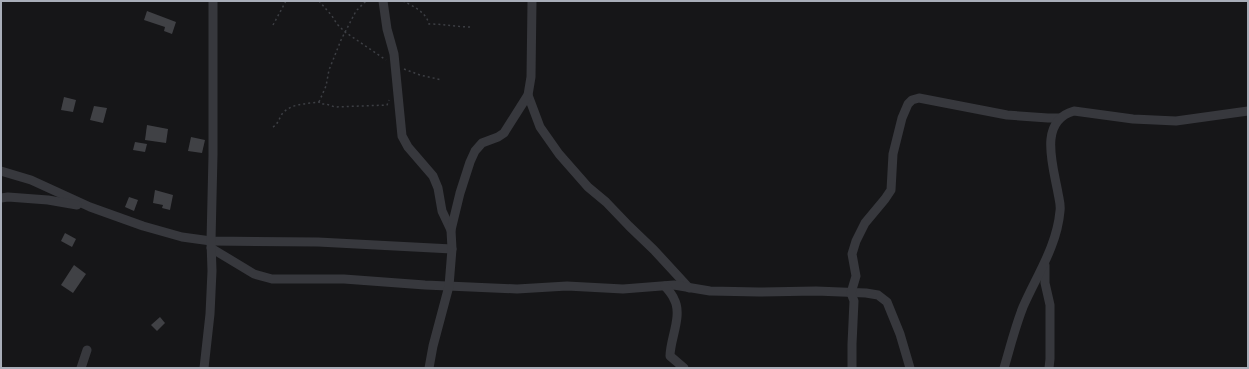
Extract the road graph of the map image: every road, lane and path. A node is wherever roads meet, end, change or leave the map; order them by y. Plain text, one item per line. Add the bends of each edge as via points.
1 (213, 1) edge
2 (286, 1) edge
3 (319, 1) edge
4 (366, 1) edge
5 (383, 1) edge
6 (403, 1) edge
7 (532, 1) edge
8 (273, 25) dead end
9 (471, 27) dead end
10 (345, 32) junction
11 (396, 66) junction
12 (442, 80) dead end
13 (391, 95) dead end
14 (528, 95) junction
15 (319, 102) junction
16 (1248, 110) edge
17 (1059, 118) junction
18 (273, 127) dead end
19 (1, 171) edge
20 (1, 198) edge
21 (90, 207) junction
22 (451, 230) junction
23 (211, 244) junction
24 (452, 249) junction
25 (1045, 264) junction
26 (449, 286) junction
27 (664, 286) junction
28 (689, 288) junction
29 (851, 293) junction
30 (87, 350) dead end
31 (81, 368) edge
32 (204, 368) edge
33 (429, 368) edge
34 (684, 368) edge
35 (852, 368) edge
36 (910, 368) edge
37 (1004, 368) edge
38 (1049, 368) edge

1 - 23 street via 214,155
2 - 8 path
3 - 10 path
4 - 10 path via 356,11
5 - 11 street
6 - 9 path via 419,10 430,24
7 - 14 street via 531,77
10 - 11 path
10 - 15 path
11 - 12 path
11 - 22 street via 402,136 432,176 438,188 442,211
13 - 15 path via 387,105 335,107
14 - 22 street via 504,132 482,143 475,151 460,193
14 - 28 street via 540,127 559,154 588,187 606,202
15 - 18 path via 289,108
16 - 17 street via 1176,121 1133,119 1074,110
17 - 25 street via 1050,139 1051,158 1061,208 1059,223
17 - 29 street via 1007,115 919,98 912,100 902,118 893,154 891,190 865,223 856,241 852,254 856,276
19 - 21 street via 31,180
20 - 21 street via 48,200
21 - 23 street via 143,226
22 - 24 street
23 - 24 street via 318,242
23 - 26 street via 254,274 272,279 344,279
23 - 32 street via 210,314
24 - 26 street
25 - 37 street via 1017,322
25 - 38 street via 1045,283 1050,305
26 - 27 street via 517,289 567,286 623,289
26 - 33 street
27 - 28 street
27 - 34 street via 675,300 677,316 670,356
28 - 29 street via 710,291
29 - 35 street via 854,301
29 - 36 street via 878,295 887,302
30 - 31 street

